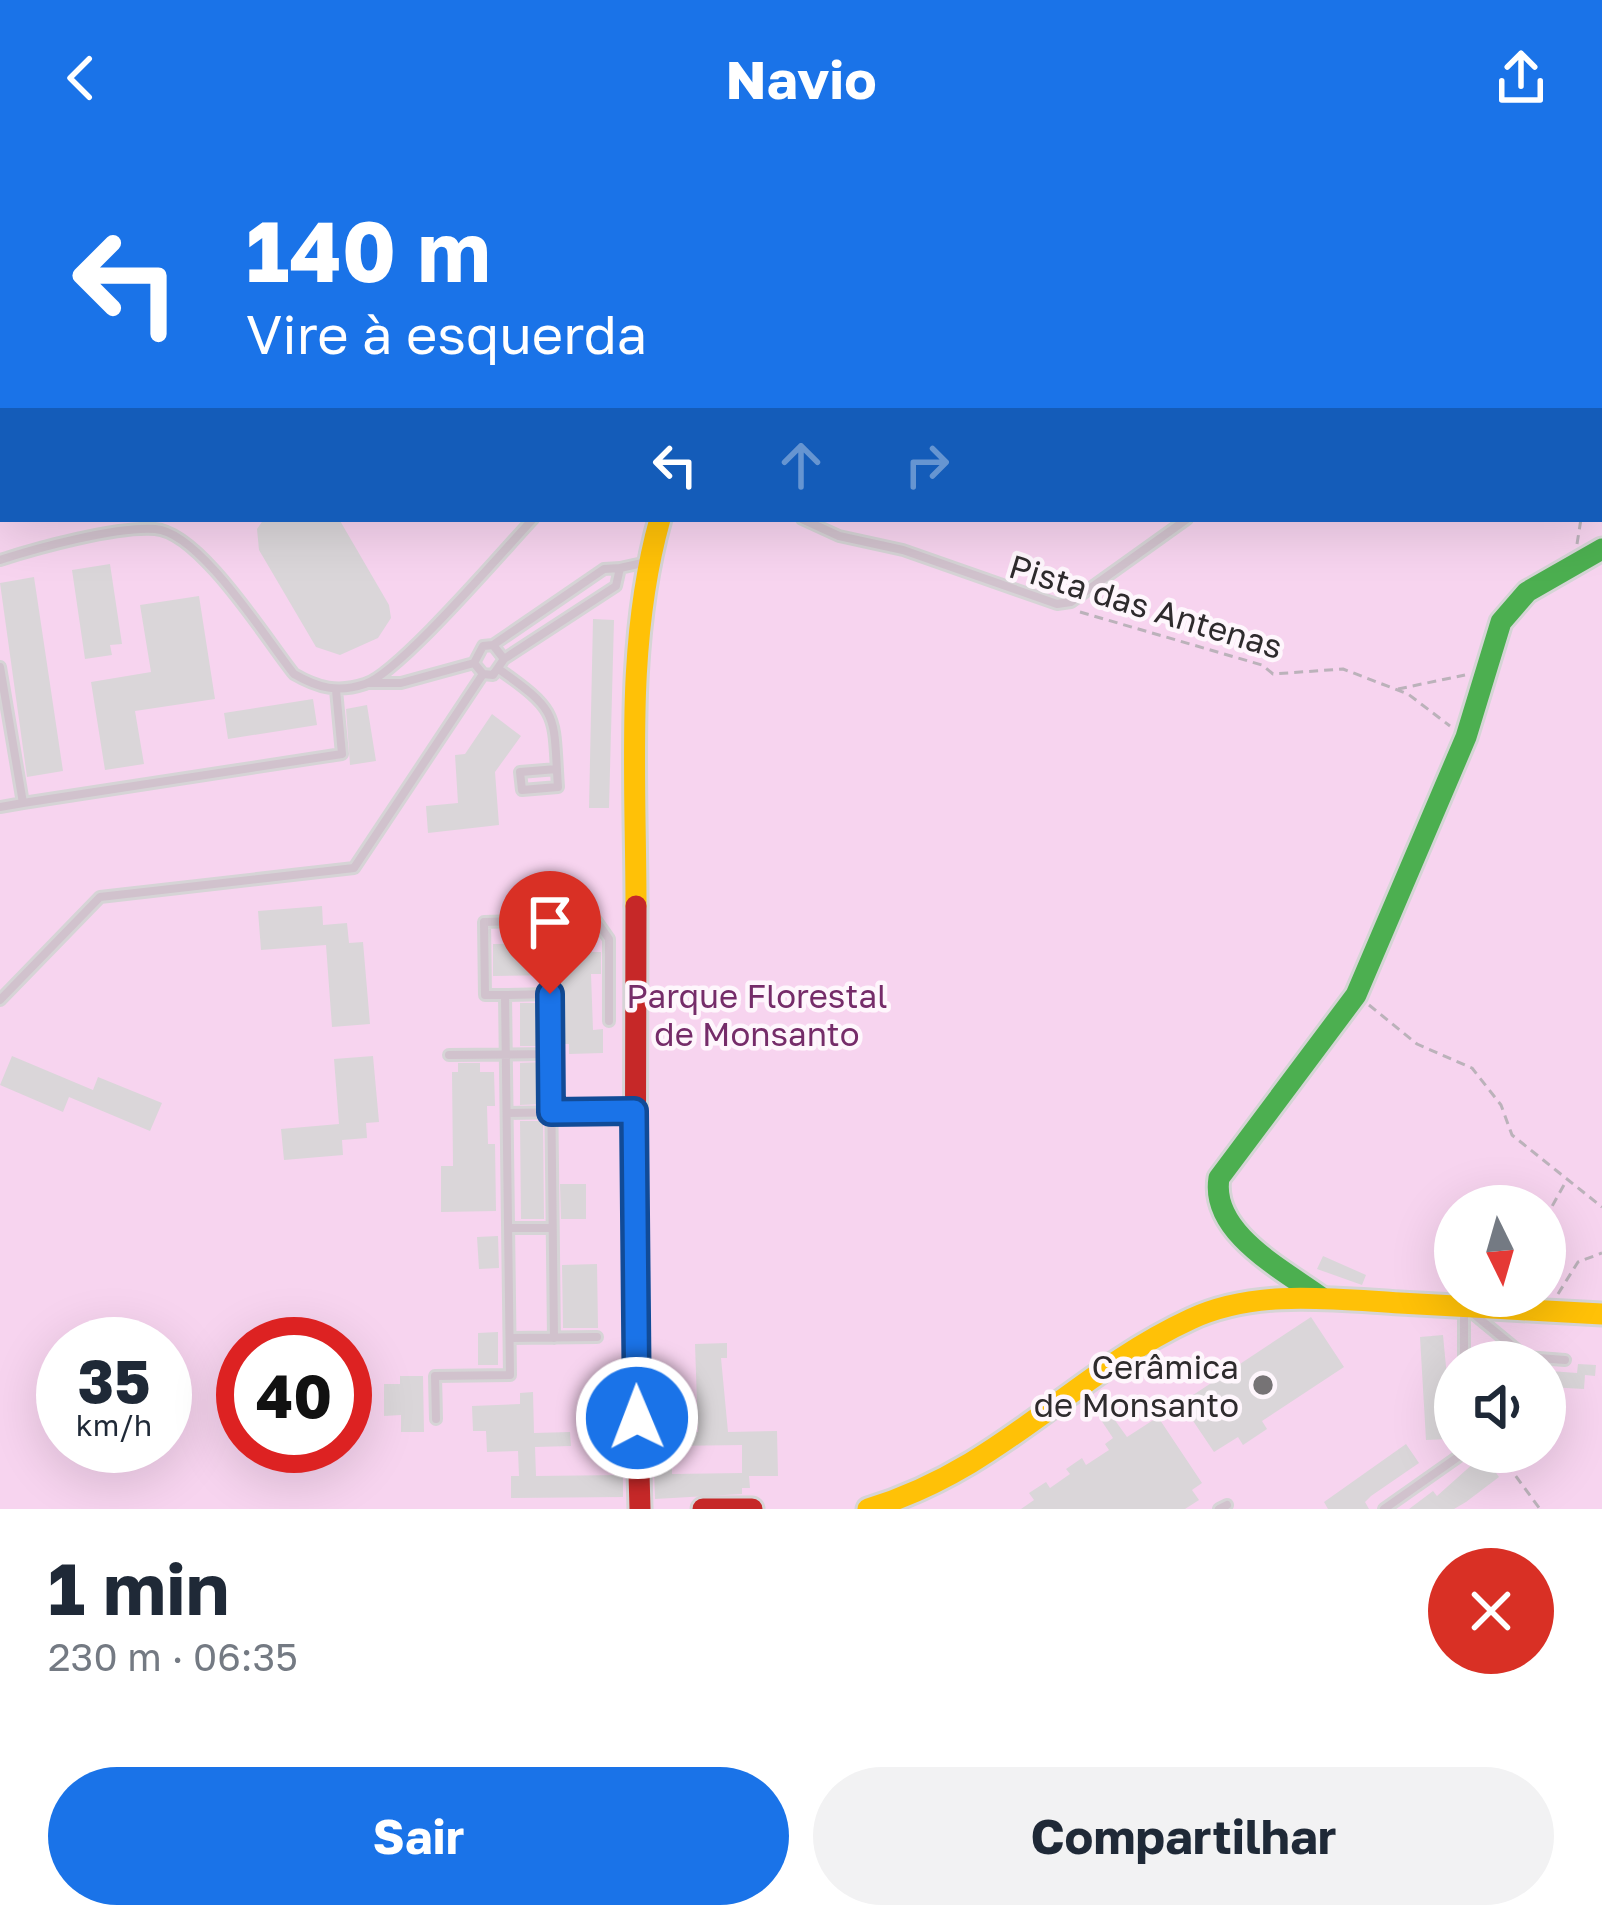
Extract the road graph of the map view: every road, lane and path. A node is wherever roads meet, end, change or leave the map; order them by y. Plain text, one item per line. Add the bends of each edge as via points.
1 (1201, 156) edge
2 (1214, 156) edge
3 (530, 522) edge
4 (659, 522) edge
5 (809, 522) edge
6 (1183, 522) edge
7 (1602, 549) edge
8 (0, 560) edge
9 (648, 562) junction
10 (620, 568) junction
11 (1057, 604) junction
12 (494, 646) junction
13 (474, 663) junction
14 (502, 664) junction
15 (0, 667) edge
16 (1485, 672) junction
17 (483, 674) junction
18 (370, 683) junction
19 (1396, 689) junction
20 (336, 690) junction
21 (1466, 737) junction
22 (557, 769) junction
23 (23, 803) junction
24 (0, 807) edge
25 (506, 995) junction
26 (1356, 995) junction
27 (0, 1000) edge
28 (609, 1021) dead end
29 (550, 1054) junction
30 (449, 1055) dead end
31 (506, 1055) junction
32 (634, 1111) junction
33 (551, 1112) junction
34 (507, 1113) junction
35 (1566, 1181) junction
36 (1564, 1185) edge
37 (1602, 1207) edge
38 (508, 1228) junction
39 (553, 1228) junction
40 (1602, 1253) edge
41 (1566, 1285) edge
42 (1322, 1298) junction
43 (1434, 1304) edge
44 (1566, 1312) edge
45 (1602, 1314) edge
46 (1478, 1317) edge
47 (597, 1337) dead end
48 (510, 1338) junction
49 (554, 1338) junction
50 (1507, 1341) edge
51 (436, 1419) dead end
52 (1435, 1473) edge
53 (1513, 1473) edge
54 (640, 1509) edge
55 (703, 1509) edge
56 (737, 1509) edge
57 (752, 1509) edge
58 (868, 1509) edge
59 (1384, 1509) edge
60 (1540, 1509) edge

1 - 2 path
3 - 18 lane
4 - 9 street
5 - 11 lane, Pista das Antenas
6 - 11 lane
7 - 16 street via 1527,592 1496,633
8 - 20 lane via 158,529 196,550 294,674
9 - 10 lane
9 - 32 street via 636,652
10 - 12 lane via 604,569
10 - 14 lane via 616,586
11 - 19 path, Pista das Antenas via 1273,674 1336,667
12 - 13 lane via 476,652
12 - 14 lane
13 - 17 lane
13 - 18 lane
14 - 17 lane
14 - 22 lane via 551,714
15 - 23 lane
16 - 19 path
16 - 21 street
17 - 27 lane via 354,868 100,897
18 - 20 lane
19 - 21 path, Pista das Antenas
20 - 23 lane via 342,754
21 - 26 street
22 - 22 lane via 520,772 522,790 558,788
23 - 24 lane
25 - 28 lane via 485,995 484,922 595,919 609,939
25 - 29 lane via 550,994
25 - 31 lane
26 - 35 path via 1417,1043 1472,1068 1513,1135
26 - 42 street via 1238,1147 1218,1189 1221,1209 1255,1246
29 - 31 lane
29 - 33 lane
30 - 31 lane
31 - 34 lane
32 - 33 lane
32 - 54 street
33 - 34 lane
33 - 39 lane
34 - 38 lane
35 - 36 path
35 - 37 path
38 - 39 lane
38 - 48 lane
39 - 49 lane
40 - 41 path via 1578,1262
42 - 43 street
42 - 58 street via 1197,1316 1119,1360 952,1480
44 - 45 street
46 - 50 lane
47 - 49 lane
48 - 49 lane
48 - 51 lane via 510,1375 435,1376
52 - 59 lane
53 - 60 path
55 - 56 street
56 - 57 street

